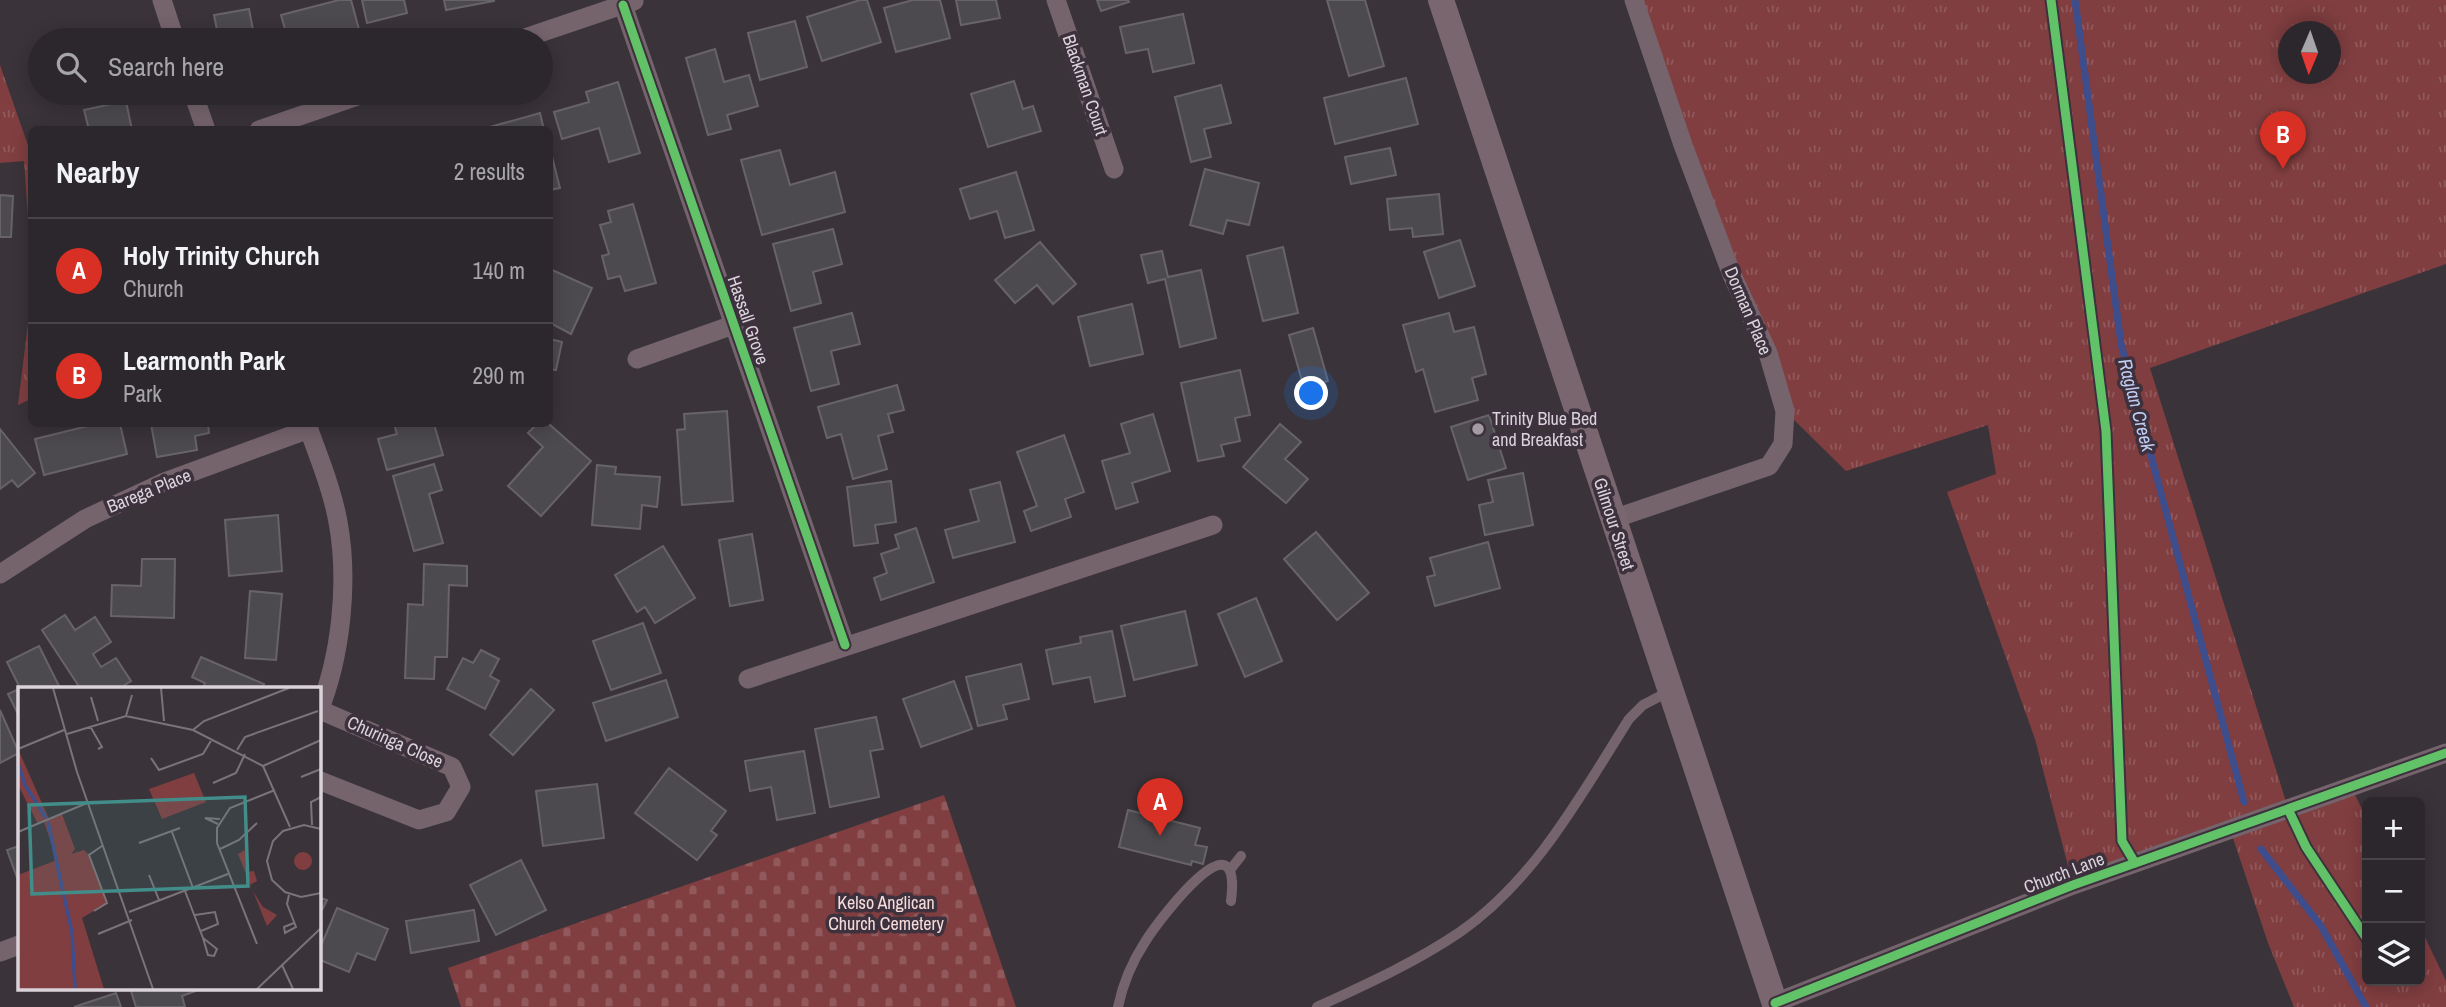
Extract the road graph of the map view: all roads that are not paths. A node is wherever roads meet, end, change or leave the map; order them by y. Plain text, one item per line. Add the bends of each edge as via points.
1 (162, 0) edge
2 (1056, 0) edge
3 (1441, 0) edge
4 (1634, 0) edge
5 (630, 2) edge
6 (171, 28) edge
7 (553, 28) edge
8 (197, 105) edge
9 (332, 105) edge
10 (205, 126) edge
11 (271, 126) edge
12 (1114, 169) dead end
13 (733, 325) junction
14 (638, 359) dead end
15 (305, 427) edge
16 (308, 427) edge
17 (1613, 519) junction
18 (1213, 524) dead end
19 (0, 574) edge
20 (845, 645) junction
21 (748, 679) dead end
22 (1670, 690) junction
23 (320, 709) edge
24 (320, 712) edge
25 (2446, 753) edge
26 (320, 781) edge
27 (1241, 856) dead end
28 (1230, 870) junction
29 (1231, 901) dead end
30 (18, 946) edge
31 (0, 952) edge
32 (1775, 1005) edge
33 (1118, 1007) edge
34 (1317, 1007) edge

1 - 6 street
2 - 12 street, Blackman Court
3 - 17 main road, Gilmour Street
4 - 17 street, Dorman Place via 1732,275 1768,353 1785,411 1783,444 1769,466
5 - 7 street
5 - 13 street, Hassall Grove
8 - 10 street
9 - 11 street
13 - 14 street, Hassall Grove
13 - 20 street, Hassall Grove
15 - 19 street, Barega Place via 162,483 85,519
16 - 23 street via 333,501 340,544 338,638
17 - 22 main road, Gilmour Street
18 - 20 street
20 - 21 street
22 - 32 main road, Gilmour Street
22 - 34 lane via 1629,719 1542,852 1484,913 1438,946
24 - 26 street, Churinga Close via 452,767 461,787 446,812 419,820
25 - 32 street, Church Lane via 2073,885
27 - 28 lane
28 - 29 lane via 1234,880
28 - 33 lane via 1223,865 1202,872 1163,915 1138,953
30 - 31 street

